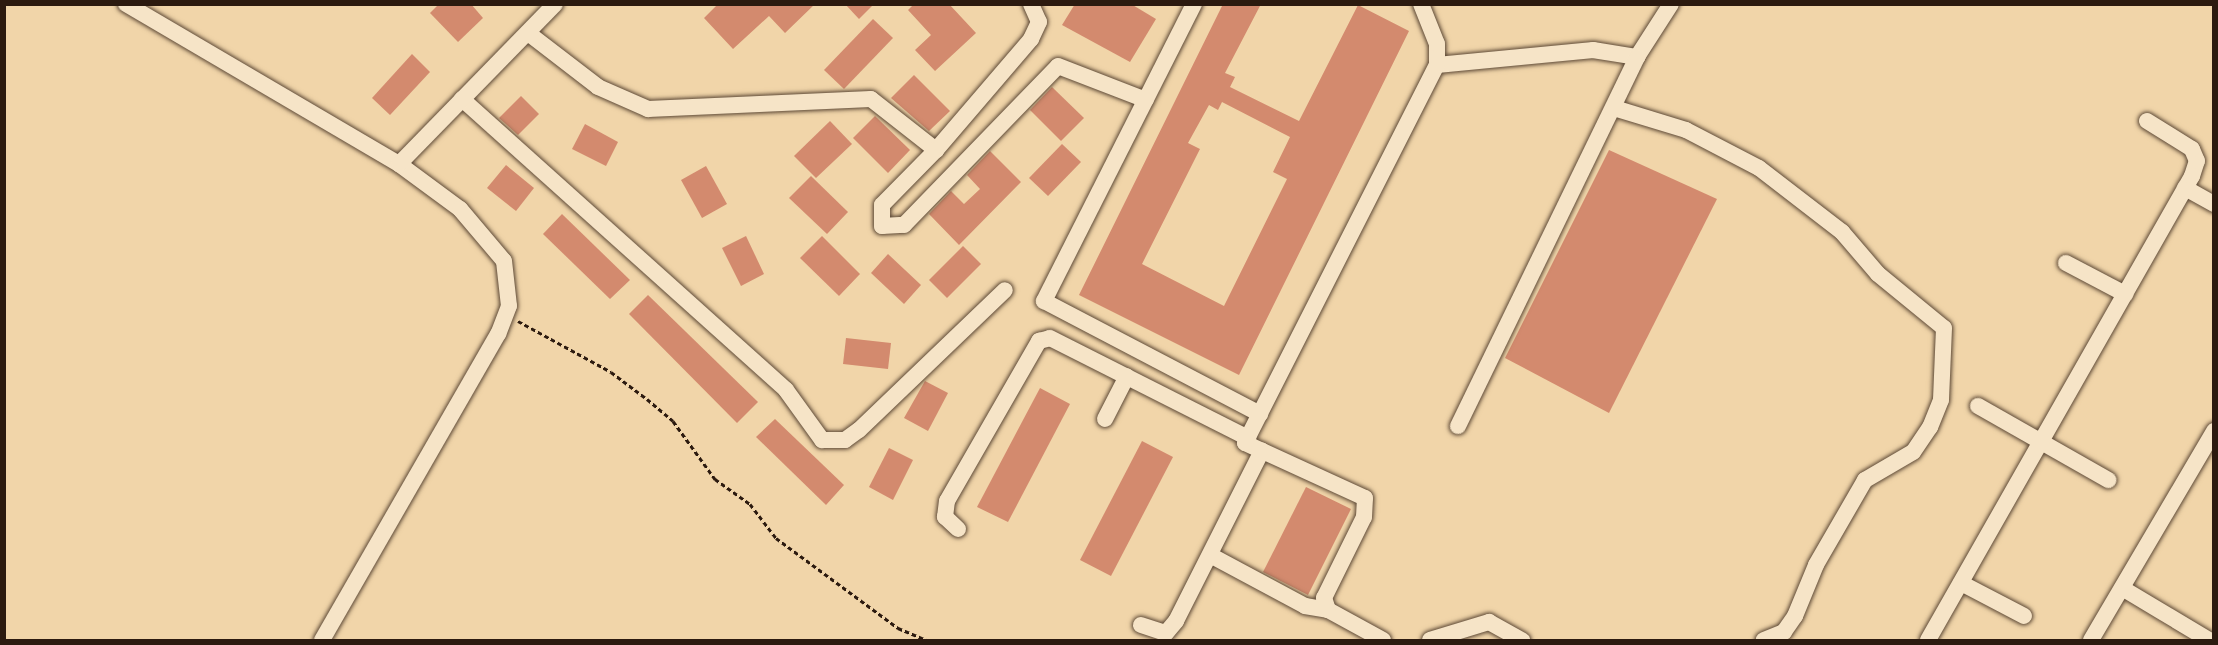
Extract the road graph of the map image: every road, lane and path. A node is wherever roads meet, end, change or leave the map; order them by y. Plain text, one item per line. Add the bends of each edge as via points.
1 (126, 4) edge
2 (555, 4) edge
3 (1031, 4) edge
4 (1194, 4) edge
5 (1421, 4) edge
6 (1671, 4) edge
7 (528, 33) junction
8 (1637, 57) junction
9 (1437, 65) junction
10 (462, 99) junction
11 (1146, 100) junction
12 (1614, 108) junction
13 (2147, 121) dead end
14 (936, 150) junction
15 (399, 164) junction
16 (2185, 188) junction
17 (2214, 204) edge
18 (2066, 262) dead end
19 (1005, 290) dead end
20 (2125, 294) junction
21 (506, 314) junction
22 (1127, 376) junction
23 (1978, 406) dead end
24 (1260, 414) junction
25 (1105, 419) dead end
26 (1458, 426) dead end
27 (1248, 438) junction
28 (2041, 442) junction
29 (2211, 442) edge
30 (1262, 452) junction
31 (2108, 480) dead end
32 (958, 529) dead end
33 (1210, 555) junction
34 (1961, 582) junction
35 (2122, 588) junction
36 (1328, 610) junction
37 (2024, 616) dead end
38 (1141, 625) dead end
39 (322, 640) edge
40 (926, 640) edge
41 (1383, 640) edge
42 (1430, 640) edge
43 (1522, 640) edge
44 (1764, 640) edge
45 (1928, 640) edge
46 (2091, 640) edge
47 (2208, 640) edge

1 - 15 street
2 - 7 street
3 - 14 street via 1039,22 1031,39
4 - 11 street
5 - 9 street via 1437,44
6 - 8 street
7 - 10 street
7 - 14 street via 598,87 648,109 871,99
8 - 9 street via 1593,50
8 - 12 street
9 - 24 street
10 - 15 street
10 - 19 street via 786,390 822,440 845,440 859,430
11 - 14 street via 1058,66 904,225 882,226 882,206
11 - 24 street via 1044,301
12 - 26 street
12 - 44 street via 1686,130 1759,168 1842,232 1878,274 1944,328 1941,400 1930,428 1913,452 1865,480 1816,565 1795,616 1784,632
13 - 16 street via 2192,149 2197,161
15 - 21 street via 460,209 494,247 510,280
16 - 17 street
16 - 20 street
18 - 20 street
20 - 28 street
21 - 39 street
21 - 40 path via 611,372 647,399 673,421 715,478 750,504 776,538 889,622
22 - 25 street
22 - 27 street
22 - 32 street via 1050,338 1039,341 947,501 945,518
23 - 28 street
24 - 27 street
27 - 30 street via 1245,443
28 - 31 street
28 - 34 street
29 - 35 street
30 - 33 street
30 - 36 street via 1365,498 1364,517 1324,598
33 - 36 street via 1305,606
33 - 38 street via 1166,633
34 - 37 street
34 - 45 street
35 - 46 street
35 - 47 street
36 - 41 street
42 - 43 street via 1489,622

